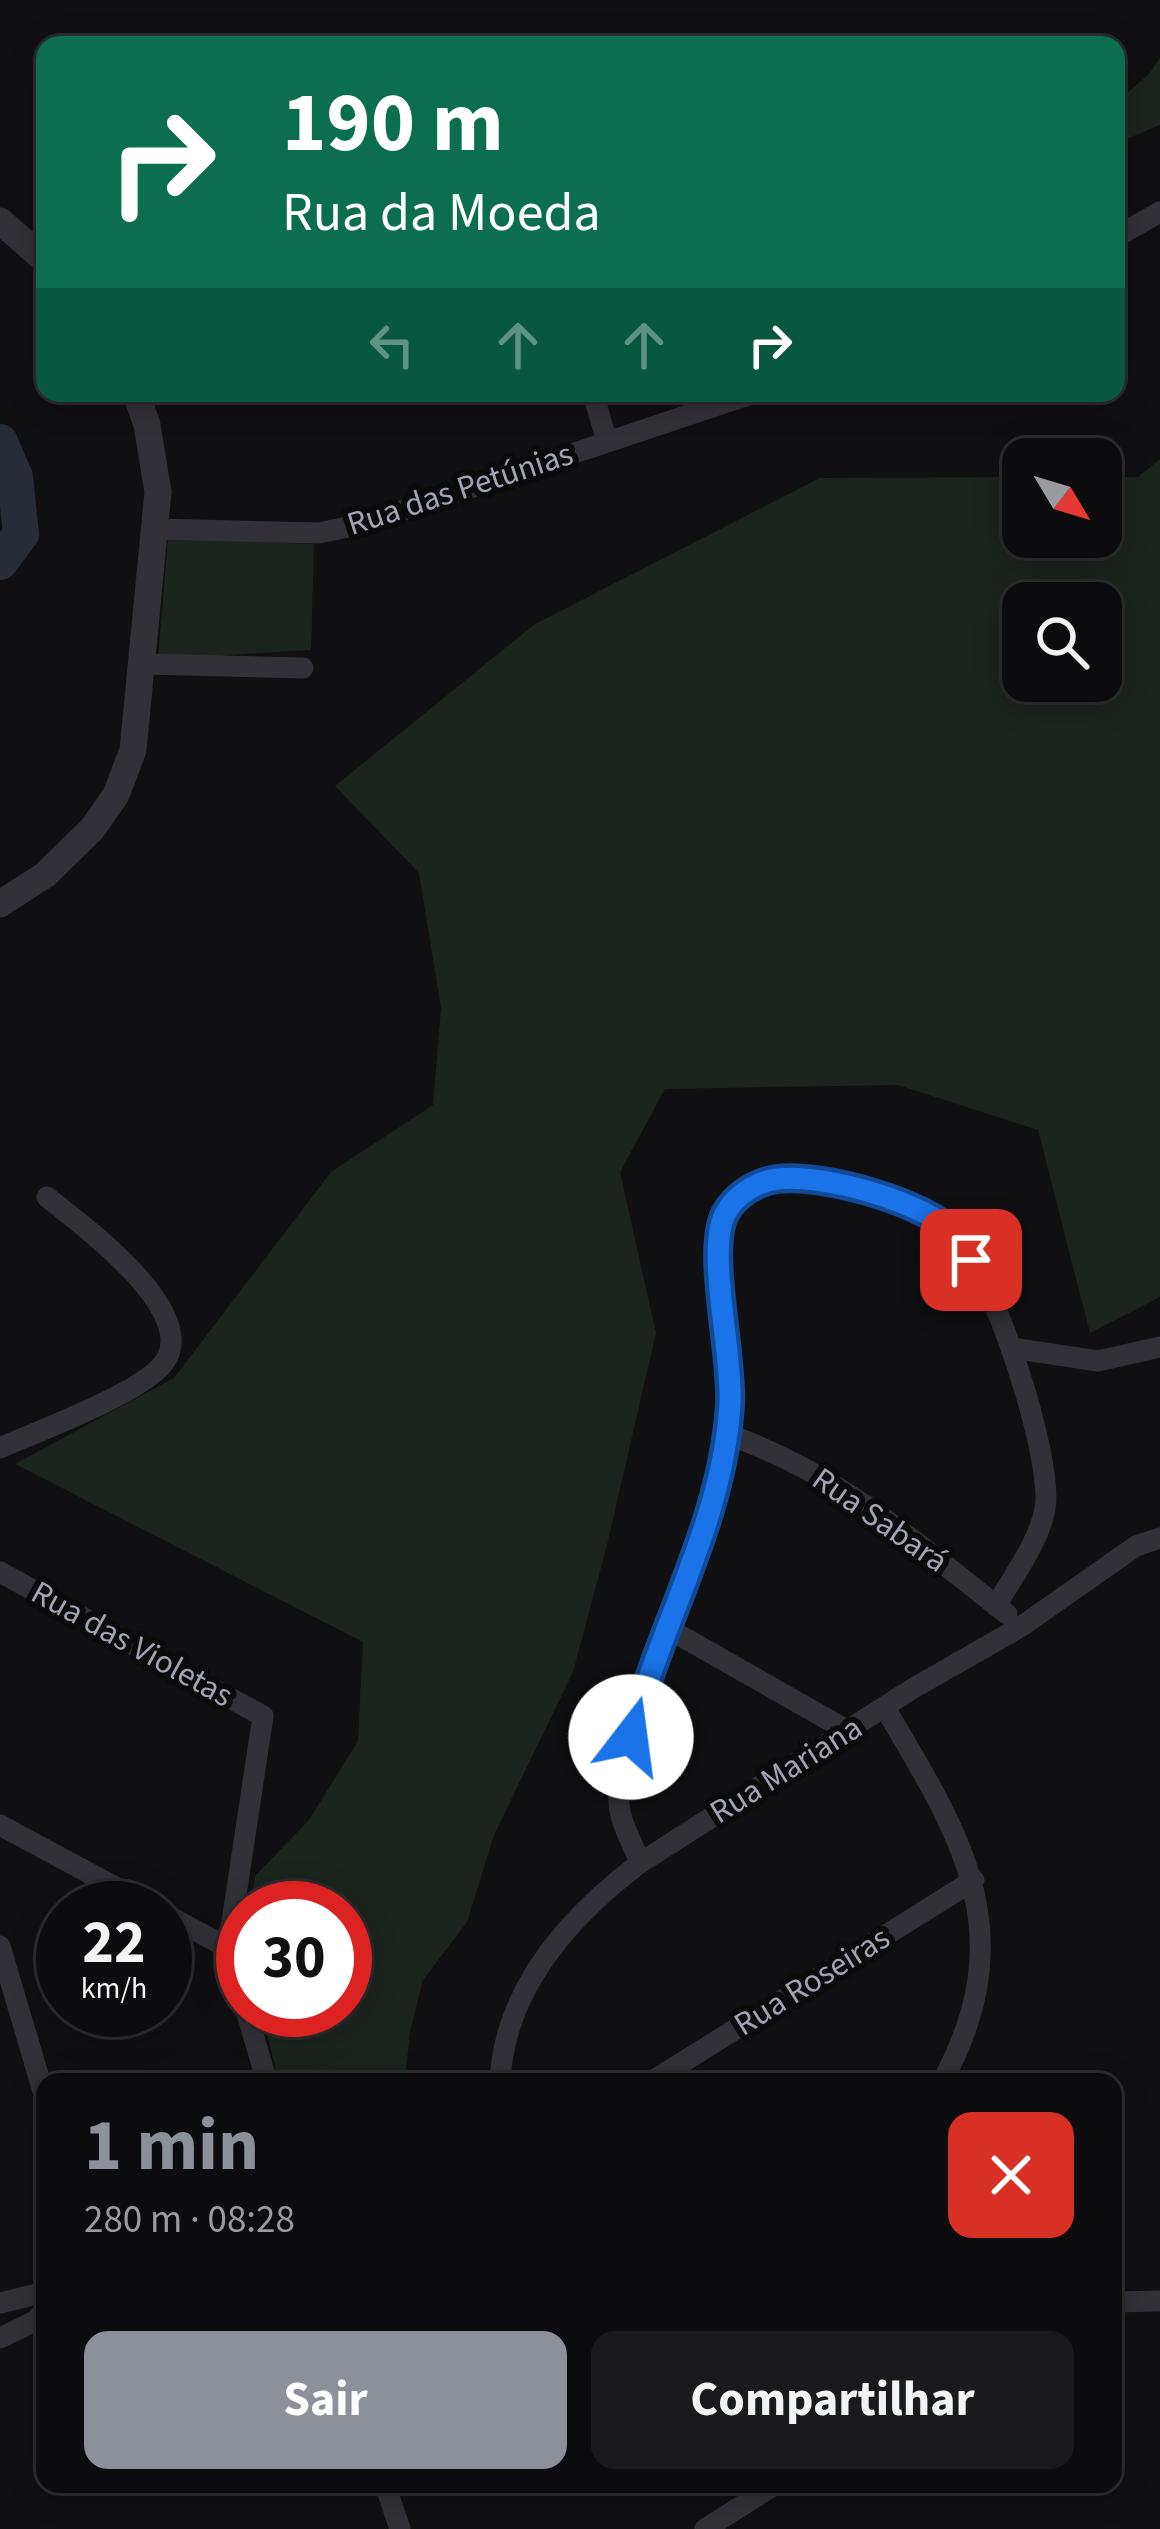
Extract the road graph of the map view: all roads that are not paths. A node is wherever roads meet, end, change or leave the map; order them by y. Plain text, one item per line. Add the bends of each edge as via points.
1 (1160, 212) edge
2 (0, 221) edge
3 (1125, 232) edge
4 (36, 252) edge
5 (139, 402) edge
6 (596, 402) edge
7 (727, 402) edge
8 (607, 442) junction
9 (157, 529) junction
10 (144, 664) junction
11 (303, 668) dead end
12 (0, 904) edge
13 (47, 1197) dead end
14 (1160, 1347) edge
15 (1012, 1348) junction
16 (727, 1434) junction
17 (0, 1448) edge
18 (1160, 1538) edge
19 (0, 1572) edge
20 (996, 1606) junction
21 (1022, 1626) junction
22 (667, 1628) junction
23 (885, 1708) junction
24 (848, 1731) junction
25 (0, 1825) edge
26 (640, 1863) junction
27 (974, 1880) junction
28 (104, 1881) edge
29 (238, 1881) edge
30 (0, 1946) edge
31 (254, 2037) edge
32 (38, 2073) edge
33 (264, 2073) edge
34 (502, 2073) edge
35 (665, 2073) edge
36 (946, 2073) edge
37 (36, 2294) edge
38 (1160, 2301) edge
39 (1122, 2302) edge
40 (0, 2303) edge
41 (36, 2320) edge
42 (0, 2338) edge
43 (388, 2493) edge
44 (762, 2493) edge
45 (400, 2529) edge
46 (705, 2529) edge

1 - 3 street
2 - 4 street
5 - 9 street via 158,492
6 - 8 street
7 - 8 street, Rua das Petúnias
8 - 9 street, Rua das Petúnias via 320,533
9 - 10 street
10 - 11 street
10 - 12 street via 133,750 116,795 65,858
13 - 17 street via 158,1301 171,1349 124,1391
14 - 15 street via 1097,1361
15 - 16 street via 958,1237 921,1211 795,1179 760,1184 735,1199 719,1232 730,1349
15 - 20 street via 1036,1428 1046,1506
16 - 20 street, Rua Sabará via 847,1490
16 - 22 street via 705,1531
18 - 21 street, Rua Mariana via 1136,1546
19 - 29 street, Rua das Violetas via 263,1716
20 - 21 street, Rua Sabará
21 - 23 street, Rua Mariana
22 - 24 street
22 - 26 street via 620,1791
23 - 24 street, Rua Mariana
23 - 27 street via 944,1807
24 - 26 street, Rua Mariana
25 - 28 street
26 - 34 street, Rua Mariana via 545,1954 519,2003
27 - 35 street, Rua Roseiras
27 - 36 street via 980,1917 972,2005
30 - 32 street
31 - 33 street
37 - 40 street
38 - 39 street
41 - 42 street
43 - 45 street
44 - 46 street

